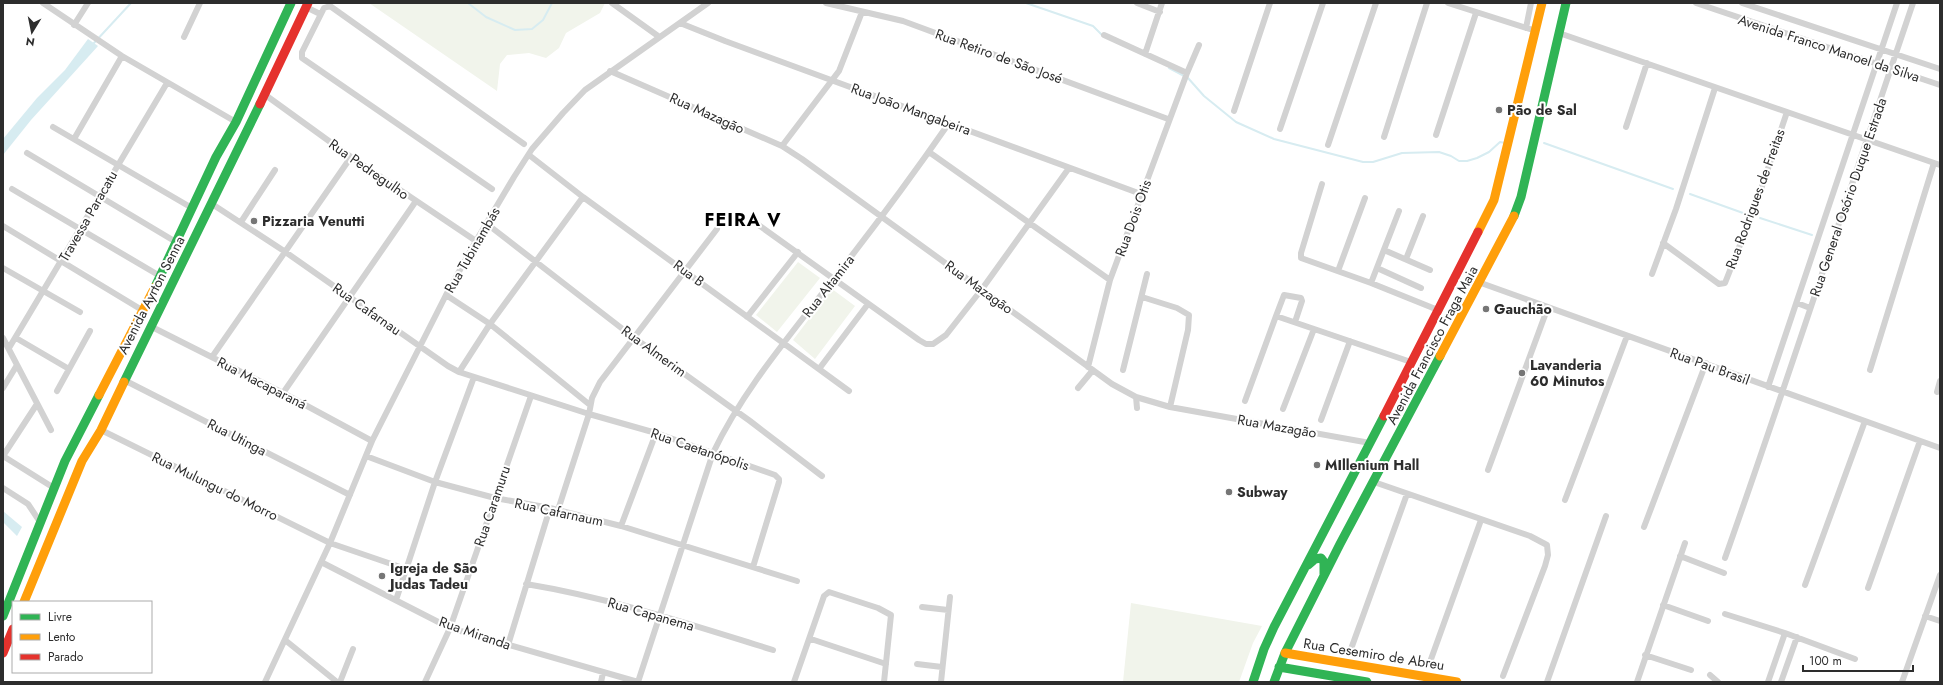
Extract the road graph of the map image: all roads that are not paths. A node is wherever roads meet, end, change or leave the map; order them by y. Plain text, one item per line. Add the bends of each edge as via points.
1 (43, 3) edge
2 (88, 3) edge
3 (200, 3) edge
4 (291, 3) edge
5 (612, 3) edge
6 (708, 3) edge
7 (826, 3) edge
8 (1137, 3) edge
9 (1162, 3) edge
10 (1270, 3) edge
11 (1323, 3) edge
12 (1376, 3) edge
13 (1427, 3) edge
14 (1448, 3) edge
15 (1531, 3) edge
16 (1542, 3) edge
17 (1566, 3) edge
18 (1696, 3) edge
19 (1742, 3) edge
20 (1897, 3) edge
21 (1914, 3) edge
22 (307, 5) edge
23 (862, 12) junction
24 (1160, 12) junction
25 (1476, 12) junction
26 (320, 14) junction
27 (680, 23) junction
28 (74, 25) junction
29 (1526, 28) junction
30 (1536, 31) junction
31 (1559, 33) junction
32 (1104, 35) dead end
33 (658, 36) junction
34 (184, 37) dead end
35 (1199, 45) dead end
36 (1882, 49) junction
37 (1145, 54) junction
38 (1896, 54) junction
39 (122, 56) junction
40 (1647, 63) junction
41 (1877, 63) junction
42 (1892, 68) junction
43 (1940, 68) edge
44 (610, 71) junction
45 (1186, 74) junction
46 (832, 80) junction
47 (167, 83) junction
48 (1940, 85) edge
49 (1715, 88) junction
50 (264, 94) junction
51 (1234, 112) dead end
52 (1787, 112) junction
53 (1168, 119) junction
54 (236, 122) junction
55 (949, 123) junction
56 (1626, 126) dead end
57 (53, 127) dead end
58 (1280, 129) dead end
59 (1436, 135) dead end
60 (1853, 135) junction
61 (1384, 137) dead end
62 (74, 139) junction
63 (1867, 140) junction
64 (524, 144) dead end
65 (1328, 145) dead end
66 (782, 146) junction
67 (930, 152) junction
68 (27, 153) dead end
69 (529, 154) junction
70 (216, 157) junction
71 (351, 157) junction
72 (230, 164) junction
73 (1937, 164) edge
74 (118, 165) junction
75 (1069, 168) junction
76 (275, 170) dead end
77 (1322, 184) dead end
78 (12, 188) dead end
79 (492, 190) dead end
80 (1141, 194) junction
81 (99, 197) junction
82 (583, 197) junction
83 (1364, 198) dead end
84 (416, 201) junction
85 (212, 204) junction
86 (192, 208) junction
87 (1399, 210) dead end
88 (882, 216) junction
89 (1424, 216) dead end
90 (753, 221) dead end
91 (241, 222) junction
92 (1030, 222) junction
93 (487, 224) junction
94 (3, 226) edge
95 (718, 229) dead end
96 (81, 230) junction
97 (476, 240) junction
98 (176, 242) junction
99 (1663, 242) junction
100 (1384, 250) junction
101 (284, 251) junction
102 (798, 252) junction
103 (1406, 259) junction
104 (536, 261) junction
105 (61, 262) junction
106 (3, 268) edge
107 (1377, 268) junction
108 (684, 270) junction
109 (1430, 270) dead end
110 (1338, 271) junction
111 (1147, 274) dead end
112 (1652, 274) dead end
113 (160, 276) junction
114 (834, 279) junction
115 (1110, 280) junction
116 (1371, 283) junction
117 (1481, 283) junction
118 (1421, 288) dead end
119 (982, 289) junction
120 (44, 291) junction
121 (349, 296) junction
122 (446, 296) junction
123 (1142, 297) junction
124 (1797, 303) junction
125 (868, 304) junction
126 (1548, 307) junction
127 (1810, 308) junction
128 (142, 310) junction
129 (1438, 310) junction
130 (80, 312) dead end
131 (1276, 316) junction
132 (748, 317) junction
133 (1295, 322) junction
134 (490, 324) junction
135 (150, 326) junction
136 (1314, 329) junction
137 (90, 331) dead end
138 (1627, 336) junction
139 (634, 337) junction
140 (3, 338) edge
141 (16, 338) junction
142 (1350, 341) junction
143 (783, 343) junction
144 (420, 345) junction
145 (9, 348) junction
146 (212, 357) junction
147 (1411, 362) junction
148 (1706, 363) junction
149 (17, 365) junction
150 (1090, 368) junction
151 (69, 369) junction
152 (820, 369) junction
153 (1123, 370) dead end
154 (1870, 370) dead end
155 (459, 372) junction
156 (474, 377) junction
157 (124, 380) junction
158 (1940, 381) edge
159 (1768, 387) junction
160 (3, 388) edge
161 (1078, 388) dead end
162 (57, 391) dead end
163 (849, 391) dead end
164 (1783, 392) junction
165 (1937, 392) dead end
166 (283, 393) junction
167 (531, 396) junction
168 (1136, 397) junction
169 (1244, 401) dead end
170 (37, 404) junction
171 (590, 405) junction
172 (1170, 407) junction
173 (1137, 408) dead end
174 (1283, 409) dead end
175 (736, 411) junction
176 (589, 414) junction
177 (1320, 420) dead end
178 (1865, 421) junction
179 (51, 430) dead end
180 (101, 430) junction
181 (656, 433) junction
182 (372, 441) junction
183 (1920, 441) junction
184 (1370, 444) junction
185 (1940, 448) edge
186 (713, 453) junction
187 (3, 456) edge
188 (366, 456) junction
189 (1488, 470) dead end
190 (822, 476) dead end
191 (435, 482) junction
192 (1374, 482) junction
193 (3, 488) edge
194 (54, 488) junction
195 (1408, 494) junction
196 (350, 495) junction
197 (495, 498) junction
198 (1566, 500) dead end
199 (550, 508) junction
200 (558, 510) junction
201 (1606, 516) dead end
202 (1481, 520) junction
203 (40, 522) junction
204 (620, 526) junction
205 (1644, 527) dead end
206 (1319, 542) junction
207 (330, 543) junction
208 (1685, 543) dead end
209 (1340, 544) junction
210 (682, 545) junction
211 (1680, 556) junction
212 (1725, 558) dead end
213 (321, 562) junction
214 (753, 567) junction
215 (406, 569) junction
216 (1303, 570) junction
217 (1724, 573) dead end
218 (1940, 575) edge
219 (797, 581) dead end
220 (1322, 581) junction
221 (526, 584) junction
222 (1805, 585) dead end
223 (1868, 588) dead end
224 (950, 597) dead end
225 (396, 600) junction
226 (24, 601) edge
227 (1663, 605) junction
228 (922, 607) dead end
229 (948, 610) junction
230 (1725, 614) dead end
231 (660, 615) junction
232 (3, 616) edge
233 (1925, 616) junction
234 (1708, 621) dead end
235 (1940, 621) edge
236 (450, 628) junction
237 (12, 631) edge
238 (1785, 633) junction
239 (1797, 637) junction
240 (811, 639) junction
241 (285, 640) junction
242 (508, 645) junction
243 (352, 649) dead end
244 (1351, 649) dead end
245 (773, 650) dead end
246 (3, 653) edge
247 (1285, 653) junction
248 (1645, 655) junction
249 (1854, 658) dead end
250 (1430, 662) dead end
251 (886, 664) junction
252 (918, 664) dead end
253 (942, 667) junction
254 (1279, 667) junction
255 (1691, 670) dead end
256 (603, 673) junction
257 (1710, 675) dead end
258 (1503, 676) dead end
259 (1425, 679) edge
260 (265, 682) edge
261 (338, 682) edge
262 (425, 682) edge
263 (601, 682) edge
264 (638, 682) edge
265 (794, 682) edge
266 (884, 682) edge
267 (941, 682) edge
268 (1253, 682) edge
269 (1274, 682) edge
270 (1367, 682) edge
271 (1457, 682) edge
272 (1547, 682) edge
273 (1637, 682) edge
274 (1718, 682) edge
275 (1768, 682) edge
276 (1781, 682) edge
277 (1902, 682) edge

1 - 28 street
2 - 28 street
3 - 34 street
4 - 54 main road, Avenida Ayrton Senna
5 - 33 street
6 - 27 street, Rua Tubinambás
7 - 23 street, Rua Retiro de São José
8 - 24 street
9 - 24 street
10 - 51 street
11 - 58 street
12 - 65 street
13 - 61 street
14 - 25 street
15 - 29 street
16 - 30 main road, Avenida Francisco Fraga Maia
17 - 31 main road, Avenida Francisco Fraga Maia
18 - 41 street, Avenida Franco Manoel da Silva
19 - 36 street, Avenida Franco Manoel da Silva
20 - 36 street, Rua General Osório Duque Estrada
21 - 38 street, Rua General Osório Duque Estrada
22 - 26 street
22 - 50 main road, Avenida Ayrton Senna
23 - 46 street via 842,65
23 - 53 street, Rua Retiro de São José via 903,21
24 - 37 street
25 - 29 street
25 - 59 street
26 - 64 street via 324,8 330,6
26 - 79 street via 302,52 302,58
27 - 33 street, Rua Tubinambás
27 - 46 street, Rua João Mangabeira
28 - 39 street
29 - 30 street
30 - 129 main road, Avenida Francisco Fraga Maia via 1494,200
31 - 40 street, Rua Rodrigues de Freitas
31 - 117 main road, Avenida Francisco Fraga Maia via 1521,198
32 - 37 street
33 - 44 street, Rua Tubinambás
35 - 45 street, Rua Dois Otis
36 - 38 street, Avenida Franco Manoel da Silva
36 - 41 street, Rua General Osório Duque Estrada
37 - 45 street
38 - 42 street, Rua General Osório Duque Estrada
38 - 43 street, Avenida Franco Manoel da Silva
39 - 47 street
39 - 62 street
40 - 49 street, Rua Rodrigues de Freitas
40 - 56 street
41 - 42 street, Avenida Franco Manoel da Silva
41 - 60 street, Rua General Osório Duque Estrada
42 - 48 street, Avenida Franco Manoel da Silva
42 - 63 street, Rua General Osório Duque Estrada
44 - 66 street, Rua Mazagão
44 - 69 street, Rua Tubinambás via 571,103
45 - 53 street, Rua Dois Otis
46 - 55 street, Rua João Mangabeira
46 - 66 street
47 - 54 street
47 - 74 street, Travessa Paracatu
49 - 52 street, Rua Rodrigues de Freitas
49 - 99 street
50 - 71 street, Rua Pedregulho
50 - 72 main road, Avenida Ayrton Senna
52 - 60 street, Rua Rodrigues de Freitas
52 - 99 street, Rua Rodrigues de Freitas via 1755,207 1725,283 1719,284
53 - 80 street, Rua Dois Otis
54 - 70 main road, Avenida Ayrton Senna
55 - 67 street, Rua Altamira
55 - 75 street, Rua João Mangabeira
57 - 62 street
60 - 63 street, Rua Rodrigues de Freitas
60 - 124 street, Rua General Osório Duque Estrada
62 - 74 street
63 - 73 street, Rua Rodrigues de Freitas
63 - 127 street, Rua General Osório Duque Estrada
66 - 88 street, Rua Mazagão
67 - 88 street, Rua Altamira
67 - 92 street
68 - 81 street
69 - 82 street, Rua B
69 - 93 street, Rua Tubinambás
70 - 72 main road
70 - 86 main road, Avenida Ayrton Senna
71 - 84 street, Rua Pedregulho
71 - 101 street
72 - 85 main road, Avenida Ayrton Senna
73 - 154 street
74 - 81 street, Travessa Paracatu
74 - 86 street
75 - 80 street, Rua João Mangabeira
75 - 92 street
76 - 91 street
77 - 110 street via 1300,256 1302,259
78 - 96 street
80 - 115 street, Rua Dois Otis
81 - 96 street, Travessa Paracatu
81 - 98 street
82 - 104 street
82 - 108 street, Rua B
83 - 110 street
84 - 97 street, Rua Pedregulho
84 - 121 street
85 - 91 street, Rua Cafarnau
85 - 135 main road, Avenida Ayrton Senna
86 - 98 main road, Avenida Ayrton Senna
87 - 100 street
88 - 114 street, Rua Altamira
88 - 119 street, Rua Mazagão
89 - 103 street
90 - 102 street
91 - 101 street, Rua Cafarnau
92 - 115 street
92 - 119 street
93 - 97 street, Rua Tubinambás
93 - 104 street, Rua Almerim
94 - 105 street
95 - 108 street
96 - 105 street, Travessa Paracatu
96 - 113 street
97 - 122 street, Rua Tubinambás
98 - 113 main road, Avenida Ayrton Senna
99 - 112 street
100 - 103 street
100 - 107 street
101 - 121 street, Rua Cafarnau
101 - 146 street
102 - 114 street
102 - 132 street
103 - 109 street
104 - 134 street
104 - 139 street, Rua Almerim
105 - 120 street, Travessa Paracatu
105 - 128 street
106 - 120 street
107 - 116 street
107 - 118 street
108 - 132 street, Rua B
108 - 139 street
110 - 116 street
111 - 123 street
113 - 128 main road, Avenida Ayrton Senna
114 - 125 street
114 - 143 street, Rua Altamira
115 - 150 street, Rua Dois Otis
116 - 129 street
117 - 126 street, Rua Pau Brasil
117 - 192 main road, Avenida Francisco Fraga Maia
119 - 125 street via 946,335 938,342 926,344
119 - 150 street, Rua Mazagão
120 - 130 street
120 - 141 street, Travessa Paracatu
121 - 144 street, Rua Cafarnau
121 - 166 street
122 - 134 street
122 - 144 street, Rua Tubinambás
123 - 153 street
123 - 172 street via 1178,308 1189,315 1188,330
124 - 127 street
124 - 159 street, Rua General Osório Duque Estrada
125 - 152 street
126 - 138 street, Rua Pau Brasil
126 - 189 street
127 - 164 street, Rua General Osório Duque Estrada
128 - 194 main road, Avenida Ayrton Senna via 65,461
129 - 147 main road, Avenida Francisco Fraga Maia
131 - 133 street
131 - 133 street via 1284,295 1301,298
131 - 169 street
132 - 143 street, Rua B
133 - 136 street
134 - 155 street
134 - 171 street
135 - 146 street, Rua Macaparaná
135 - 157 main road, Avenida Ayrton Senna
136 - 142 street
136 - 174 street
137 - 151 street
138 - 148 street, Rua Pau Brasil
138 - 198 street
139 - 171 street via 603,377
139 - 175 street, Rua Almerim
140 - 145 street
141 - 145 street, Travessa Paracatu
141 - 151 street
142 - 147 street
142 - 177 street
143 - 152 street, Rua B
143 - 175 street, Rua Altamira
144 - 155 street, Rua Cafarnau
144 - 182 street, Rua Tubinambás
145 - 149 street
146 - 166 street, Rua Macaparaná
147 - 184 main road, Avenida Francisco Fraga Maia
148 - 159 street, Rua Pau Brasil
148 - 205 street
149 - 160 street
149 - 170 street
150 - 161 street
150 - 168 street, Rua Mazagão via 1110,387
151 - 162 street
152 - 163 street, Rua B
155 - 156 street, Rua Cafarnau
156 - 167 street, Rua Cafarnau
156 - 191 street
157 - 180 main road, Avenida Ayrton Senna
157 - 196 street, Rua Utinga
158 - 165 street
159 - 164 street, Rua Pau Brasil
164 - 178 street, Rua Pau Brasil
164 - 212 street, Rua General Osório Duque Estrada
166 - 182 street, Rua Macaparaná
167 - 176 street, Rua Caetanópolis
167 - 197 street, Rua Caramuru
168 - 172 street, Rua Mazagão
168 - 173 street
170 - 179 street
170 - 187 street
171 - 176 street
172 - 184 street, Rua Mazagão
175 - 186 street, Rua Altamira
175 - 190 street, Rua Almerim
176 - 181 street, Rua Caetanópolis
176 - 200 street
178 - 183 street, Rua Pau Brasil
178 - 222 street
180 - 207 street, Rua Mulungu do Morro
180 - 226 main road, Avenida Ayrton Senna via 82,461 69,490
181 - 186 street, Rua Caetanópolis
181 - 204 street
182 - 188 street, Rua Tubinambás
183 - 185 street, Rua Pau Brasil
183 - 223 street
184 - 206 main road, Avenida Francisco Fraga Maia
186 - 210 street, Rua Altamira
186 - 214 street, Rua Caetanópolis via 775,475 779,479
187 - 194 street
188 - 191 street, Rua Cafarnaum
188 - 196 street, Rua Tubinambás
191 - 197 street, Rua Cafarnaum
191 - 215 street
192 - 195 street
192 - 209 main road, Avenida Francisco Fraga Maia
193 - 203 street via 28,504
194 - 203 main road, Avenida Ayrton Senna
195 - 202 street
195 - 244 street
196 - 207 street, Rua Tubinambás
197 - 199 street, Rua Cafarnaum
197 - 236 street, Rua Caramuru
199 - 200 street, Rua Cafarnaum
199 - 221 street
200 - 204 street, Rua Cafarnaum
201 - 272 street
202 - 250 street
202 - 258 street via 1530,536 1547,545 1545,566
203 - 232 main road, Avenida Ayrton Senna
204 - 210 street, Rua Cafarnaum
206 - 209 main road via 1319,555 1324,556
206 - 216 main road, Avenida Francisco Fraga Maia
207 - 213 street, Rua Tubinambás
207 - 215 street, Rua Mulungu do Morro
208 - 211 street
209 - 220 main road, Avenida Francisco Fraga Maia
210 - 214 street, Rua Cafarnaum
210 - 231 street, Rua Altamira
211 - 217 street
211 - 227 street
213 - 225 street, Rua Miranda
213 - 241 street, Rua Tubinambás
214 - 219 street, Rua Cafarnaum
215 - 225 street
216 - 220 main road via 1313,560 1321,558 1325,566
216 - 268 main road, Avenida Francisco Fraga Maia via 1264,649
218 - 233 street
220 - 247 main road, Avenida Francisco Fraga Maia
221 - 231 street, Rua Capanema
221 - 242 street
224 - 229 street
225 - 236 street, Rua Miranda
227 - 234 street
227 - 248 street
228 - 229 street
229 - 253 street
230 - 238 street
231 - 245 street, Rua Capanema
231 - 264 street, Rua Altamira
233 - 235 street
233 - 277 street
236 - 242 street, Rua Miranda
236 - 262 street, Rua Caramuru
237 - 246 main road
238 - 239 street
238 - 275 street
239 - 249 street
239 - 276 street
240 - 251 street
240 - 251 street via 824,596 829,592 841,595 891,615
240 - 265 street
241 - 260 street, Rua Tubinambás
241 - 261 street
242 - 256 street, Rua Miranda
243 - 261 street
247 - 254 main road, Avenida Francisco Fraga Maia
247 - 259 main road, Rua Cesemiro de Abreu
248 - 255 street
248 - 273 street
251 - 266 street
252 - 253 street
253 - 267 street
254 - 269 main road, Avenida Francisco Fraga Maia
254 - 270 main road, Rua Cesemiro de Abreu
256 - 263 street
256 - 264 street, Rua Miranda
257 - 274 street
259 - 271 main road, Rua Cesemiro de Abreu

